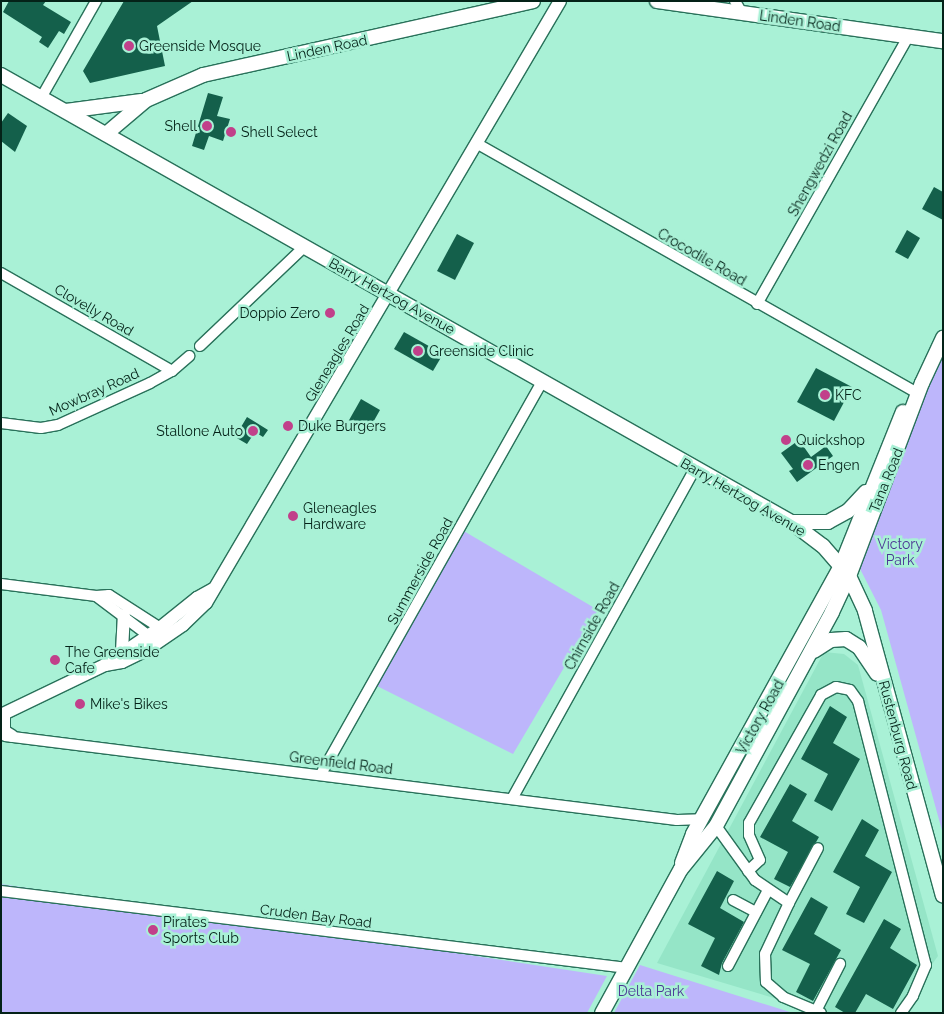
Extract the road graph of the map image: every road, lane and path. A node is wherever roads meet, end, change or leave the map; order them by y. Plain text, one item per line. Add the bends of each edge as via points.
1 (96, 1) edge
2 (533, 1) edge
3 (560, 1) edge
4 (657, 1) edge
5 (738, 7) edge
6 (908, 37) junction
7 (943, 42) edge
8 (1, 75) edge
9 (41, 98) junction
10 (146, 100) junction
11 (65, 111) junction
12 (106, 134) junction
13 (476, 143) junction
14 (305, 246) junction
15 (1, 273) edge
16 (389, 294) junction
17 (757, 304) junction
18 (943, 338) edge
19 (200, 346) dead end
20 (190, 356) dead end
21 (172, 371) junction
22 (542, 382) junction
23 (919, 390) junction
24 (1, 423) edge
25 (695, 469) junction
26 (873, 482) junction
27 (791, 522) junction
28 (845, 571) junction
29 (1, 584) edge
30 (96, 596) junction
31 (124, 615) junction
32 (165, 631) junction
33 (153, 639) junction
34 (122, 650) junction
35 (806, 662) junction
36 (105, 665) junction
37 (884, 685) junction
38 (3, 715) edge
39 (7, 736) edge
40 (728, 773) junction
41 (321, 774) junction
42 (513, 797) junction
43 (677, 820) junction
44 (702, 820) junction
45 (716, 826) junction
46 (693, 834) junction
47 (818, 848) dead end
48 (682, 864) junction
49 (748, 871) junction
50 (768, 890) junction
51 (1, 891) edge
52 (943, 896) edge
53 (733, 900) dead end
54 (789, 903) junction
55 (756, 912) junction
56 (840, 964) dead end
57 (728, 966) dead end
58 (627, 968) junction
59 (819, 1012) edge
60 (602, 1013) edge
61 (901, 1013) edge

1 - 9 street
2 - 10 main road, Linden Road via 203,75
3 - 13 street, Gleneagles Road
4 - 5 main road, Linden Road
5 - 6 main road, Linden Road
6 - 7 main road, Linden Road
6 - 17 street, Shengwedzi Road
8 - 9 main road, Barry Hertzog Avenue
9 - 11 main road, Barry Hertzog Avenue
10 - 11 main road
10 - 12 main road, Linden Road
11 - 12 main road, Barry Hertzog Avenue
12 - 14 main road, Barry Hertzog Avenue
13 - 16 street, Gleneagles Road
13 - 17 street, Crocodile Road
14 - 16 main road, Barry Hertzog Avenue
14 - 19 street
15 - 21 street, Clovelly Road
16 - 22 main road, Barry Hertzog Avenue
16 - 32 street, Gleneagles Road via 201,609
17 - 23 street, Crocodile Road
18 - 23 main road, Tana Road
20 - 21 street, Mowbray Road
21 - 24 street, Mowbray Road via 58,425 40,428
22 - 25 main road, Barry Hertzog Avenue
22 - 41 street, Summerside Road
23 - 26 main road, Tana Road
23 - 28 main road, Tana Road
25 - 27 main road, Barry Hertzog Avenue
25 - 42 street, Chirnside Road
26 - 27 main road via 859,501 837,518 817,524
26 - 28 main road, Tana Road
27 - 28 main road, Barry Hertzog Avenue via 818,542
28 - 35 main road, Victory Road
28 - 37 main road, Rustenburg Road via 864,611
28 - 40 main road, Victory Road
29 - 30 street
30 - 31 street
30 - 32 street via 110,595
31 - 33 street
31 - 34 street
32 - 33 street, Gleneagles Road
33 - 34 street, Gleneagles Road
33 - 36 street, Gleneagles Road via 122,662
34 - 36 street, Gleneagles Road
35 - 37 main road via 824,643 835,638 846,639 863,652
35 - 45 main road, Victory Road
36 - 38 street, Gleneagles Road
37 - 52 main road, Rustenburg Road
38 - 39 street
39 - 41 street, Greenfield Road
40 - 44 main road, Victory Road
40 - 45 main road via 713,811
41 - 42 street, Greenfield Road
42 - 43 street, Greenfield Road
43 - 44 street, Greenfield Road
43 - 46 street
44 - 46 main road, Victory Road
45 - 48 main road, Victory Road
45 - 49 street
46 - 48 main road, Victory Road
47 - 54 street
48 - 58 main road, Victory Road
49 - 50 street
49 - 61 street via 760,860 748,830 758,806 821,695 836,688 850,690 858,701 926,965 914,996
50 - 54 street
50 - 55 street
51 - 58 street, Cruden Bay Road
53 - 55 street
54 - 59 street via 765,954 766,982 783,997
55 - 57 street
56 - 59 street
58 - 60 main road, Victory Road

